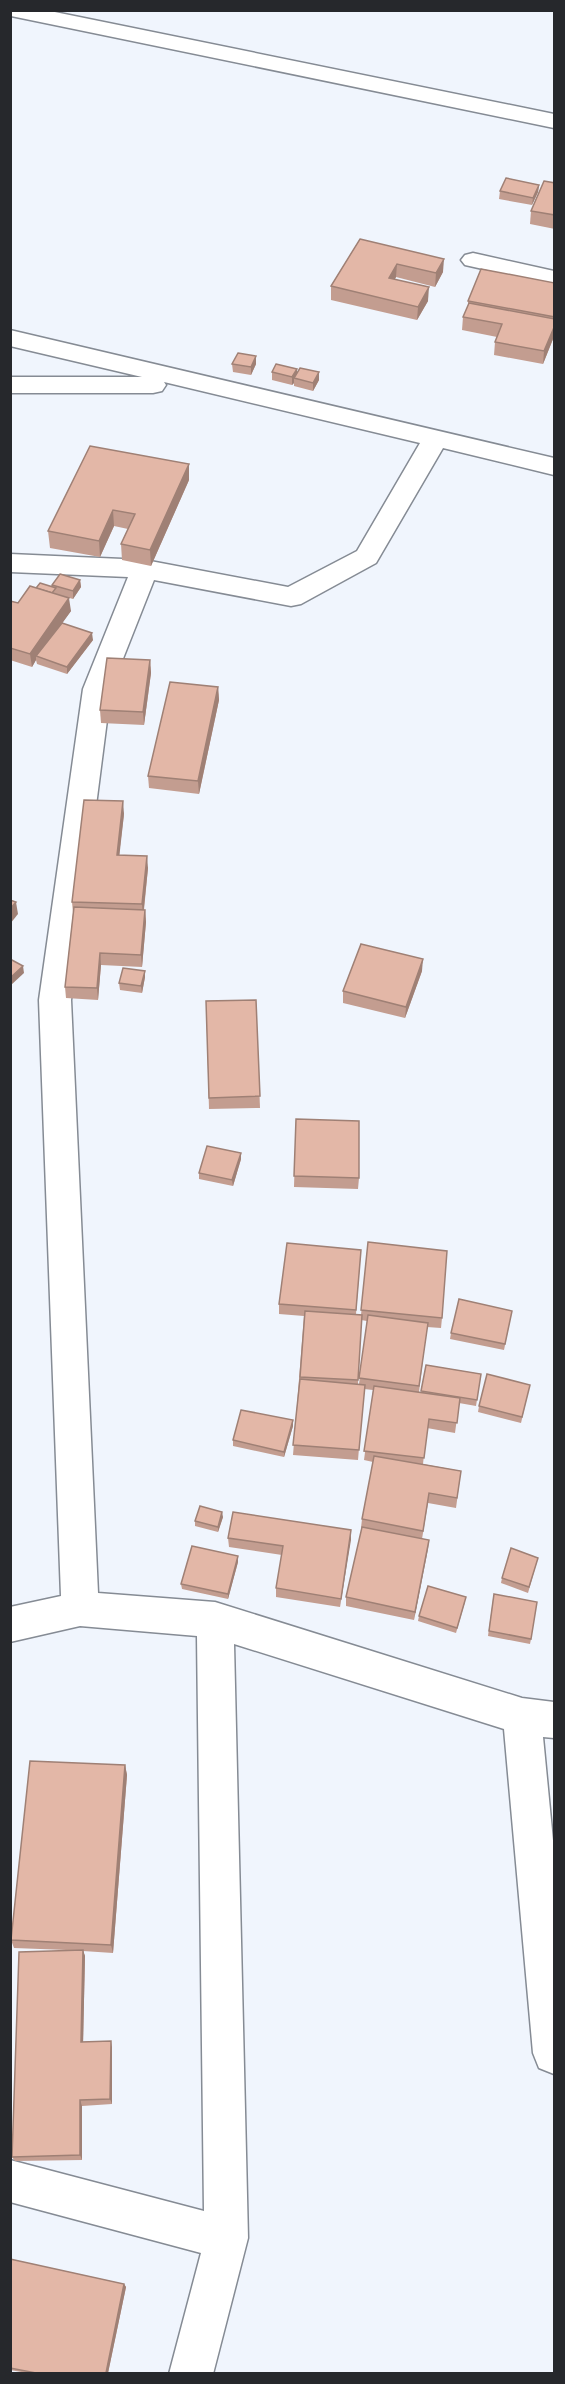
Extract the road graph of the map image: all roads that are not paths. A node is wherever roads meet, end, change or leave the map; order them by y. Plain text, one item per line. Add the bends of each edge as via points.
1 (11, 10) edge
2 (555, 122) edge
3 (473, 260) dead end
4 (555, 278) edge
5 (10, 338) edge
6 (208, 385) junction
7 (10, 386) edge
8 (436, 438) junction
9 (555, 466) edge
10 (10, 564) edge
11 (145, 569) junction
12 (80, 1609) junction
13 (215, 1620) junction
14 (10, 1625) edge
15 (538, 1718) edge
16 (555, 2053) edge
17 (10, 2181) edge
18 (225, 2238) junction
19 (191, 2373) edge

1 - 2 street
3 - 4 street
5 - 6 street
6 - 7 street
6 - 8 street
8 - 9 street
8 - 11 street via 367,557 291,597
10 - 11 street
11 - 12 street via 97,689 55,1000
12 - 13 street
12 - 14 street
13 - 15 street
13 - 18 street
15 - 16 street
17 - 18 street
18 - 19 street

